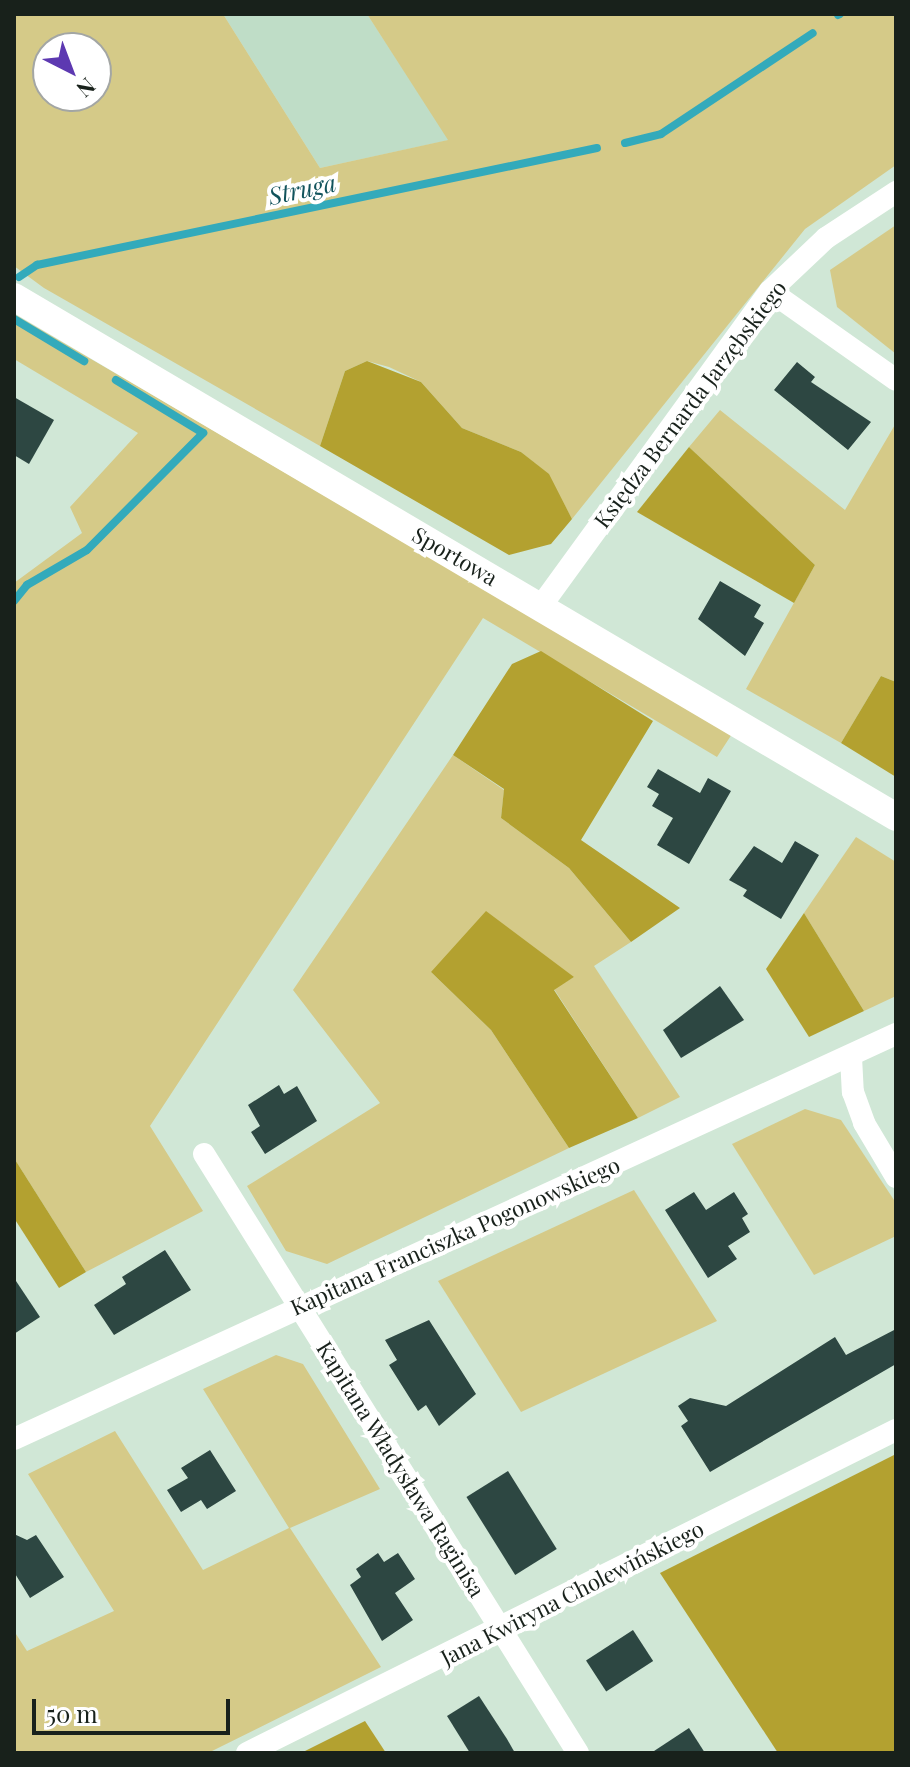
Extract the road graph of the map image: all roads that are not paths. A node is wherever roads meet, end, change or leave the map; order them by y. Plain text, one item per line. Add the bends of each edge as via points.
1 (896, 192) edge
2 (770, 291) junction
3 (14, 297) edge
4 (896, 380) edge
5 (541, 606) junction
6 (896, 817) edge
7 (896, 1034) edge
8 (851, 1057) junction
9 (204, 1154) dead end
10 (896, 1177) edge
11 (299, 1306) junction
12 (896, 1430) edge
13 (14, 1439) edge
14 (501, 1629) junction
15 (247, 1753) edge
16 (578, 1753) edge

1 - 2 street, Księdza Bernarda Jarzębskiego via 826,238
2 - 4 street
2 - 5 street, Księdza Bernarda Jarzębskiego
3 - 5 street, Sportowa
5 - 6 street, Sportowa
7 - 8 street, Kapitana Franciszka Pogonowskiego
8 - 10 street via 853,1092 864,1123
8 - 11 street, Kapitana Franciszka Pogonowskiego
9 - 11 street, Kapitana Władysława Raginisa
11 - 13 street, Kapitana Franciszka Pogonowskiego
11 - 14 street, Kapitana Władysława Raginisa
12 - 14 street, Jana Kwiryna Cholewińskiego
14 - 15 street, Jana Kwiryna Cholewińskiego
14 - 16 street, Kapitana Władysława Raginisa

